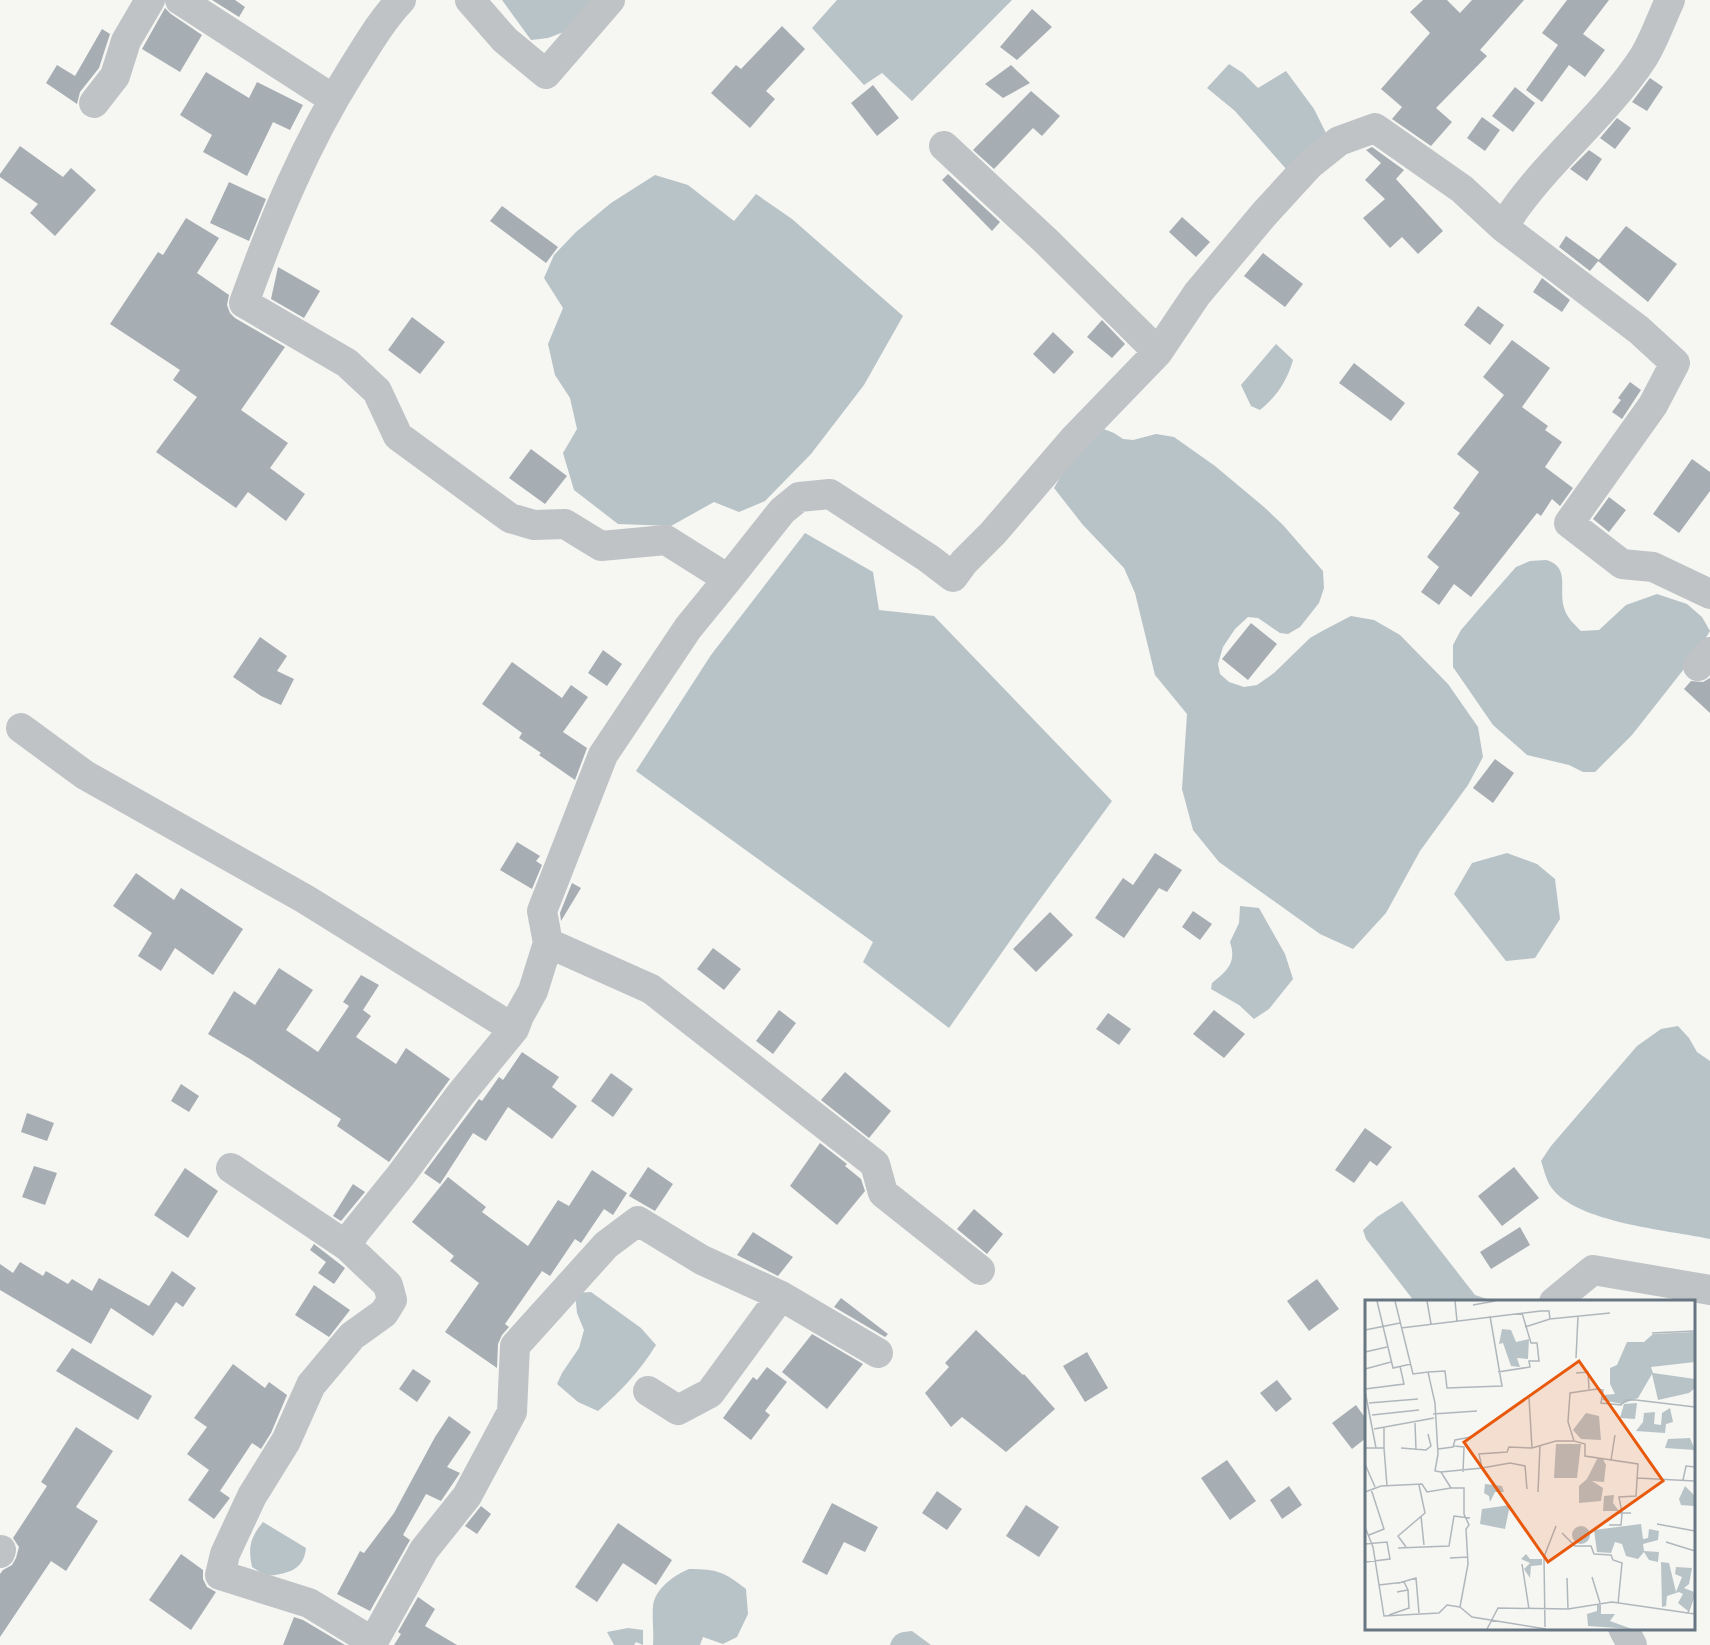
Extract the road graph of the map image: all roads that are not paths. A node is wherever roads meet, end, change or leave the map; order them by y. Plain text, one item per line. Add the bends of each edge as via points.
1 (150, 0) edge
2 (180, 0) edge
3 (401, 0) edge
4 (470, 0) edge
5 (610, 0) edge
6 (1670, 0) edge
7 (333, 99) junction
8 (94, 103) dead end
9 (944, 146) dead end
10 (1503, 227) junction
11 (1158, 351) junction
12 (728, 579) junction
13 (1710, 594) edge
14 (21, 728) dead end
15 (548, 943) junction
16 (514, 1029) junction
17 (231, 1168) dead end
18 (347, 1246) junction
19 (980, 1270) dead end
20 (1710, 1290) edge
21 (781, 1296) junction
22 (1556, 1300) edge
23 (878, 1353) dead end
24 (648, 1391) dead end
25 (1624, 1630) edge
26 (372, 1644) edge
27 (1632, 1645) edge

1 - 8 street via 126,41 115,76
2 - 7 street
3 - 7 street
4 - 5 street via 505,40 546,74
6 - 10 street via 1644,57 1515,207
7 - 12 street via 295,173 244,303 360,373 377,392 398,436 510,518 534,525 565,524 601,546 666,540
9 - 11 street
10 - 11 street via 1462,189 1375,128 1339,141 1309,165 1197,294
10 - 13 street via 1639,330 1675,363 1653,405 1569,523 1622,564 1653,567
11 - 12 street via 1073,440 953,577 830,494 799,497 782,511
12 - 15 street via 688,628 603,755 542,911
14 - 16 street via 85,775 305,899
15 - 16 street via 534,991
15 - 19 street via 651,989 875,1164 883,1193
16 - 18 street
17 - 18 street
18 - 26 street via 388,1285 392,1299 384,1313 352,1336 311,1385 286,1441 252,1496 225,1554 220,1575 309,1603
20 - 22 street via 1593,1270
21 - 23 street
21 - 24 street via 710,1393 678,1410
21 - 26 street via 702,1260 638,1221 606,1245 515,1346 512,1412 467,1496 424,1550
25 - 27 street

